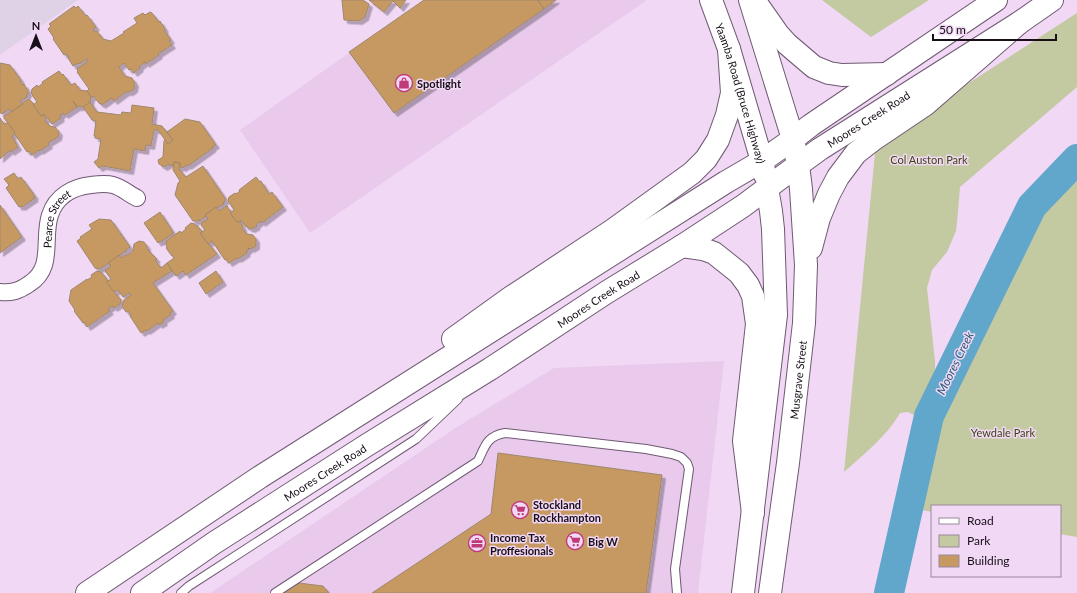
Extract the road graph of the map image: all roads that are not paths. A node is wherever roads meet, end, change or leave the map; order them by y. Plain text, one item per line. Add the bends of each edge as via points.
1 (712, 0) edge
2 (752, 0) edge
3 (996, 0) edge
4 (1052, 0) edge
5 (1019, 22) junction
6 (730, 49) junction
7 (887, 74) junction
8 (793, 138) junction
9 (762, 161) junction
10 (798, 165) junction
11 (767, 188) junction
12 (137, 198) dead end
13 (682, 246) junction
14 (806, 265) junction
15 (0, 292) edge
16 (490, 369) junction
17 (301, 451) junction
18 (753, 513) junction
19 (87, 593) edge
20 (142, 593) edge
21 (181, 593) edge
22 (275, 593) edge
23 (677, 593) edge
24 (743, 593) edge
25 (770, 593) edge

1 - 6 main road, Yaamba Road (Bruce Highway)
2 - 7 main road via 787,44 814,67 842,75
2 - 8 main road
3 - 7 main road
4 - 5 main road, Moores Creek Road
5 - 10 main road, Moores Creek Road
5 - 14 main road via 926,104 874,138 856,154 828,194
6 - 9 main road, Yaamba Road (Bruce Highway)
6 - 17 main road via 732,93 727,115 718,140 706,159 692,173 613,230 510,298
7 - 8 main road
8 - 9 main road
8 - 10 main road
9 - 11 main road, Yaamba Road (Bruce Highway)
9 - 17 main road
10 - 11 main road, Moores Creek Road
10 - 14 main road, Musgrave Street
11 - 13 main road, Moores Creek Road
11 - 18 main road via 773,230 776,315
12 - 15 street, Pearce Street via 113,185 82,186 69,191 57,200 50,215 42,271 33,282 22,288 9,293
13 - 16 main road, Moores Creek Road
13 - 18 main road via 714,253 739,273 753,296 757,324 744,441
14 - 25 main road, Musgrave Street via 799,370
16 - 20 main road, Moores Creek Road via 214,543
16 - 21 lane via 416,439
17 - 19 main road
18 - 24 main road
22 - 23 lane via 478,461 486,443 497,434 505,433 681,456 689,469 675,569

